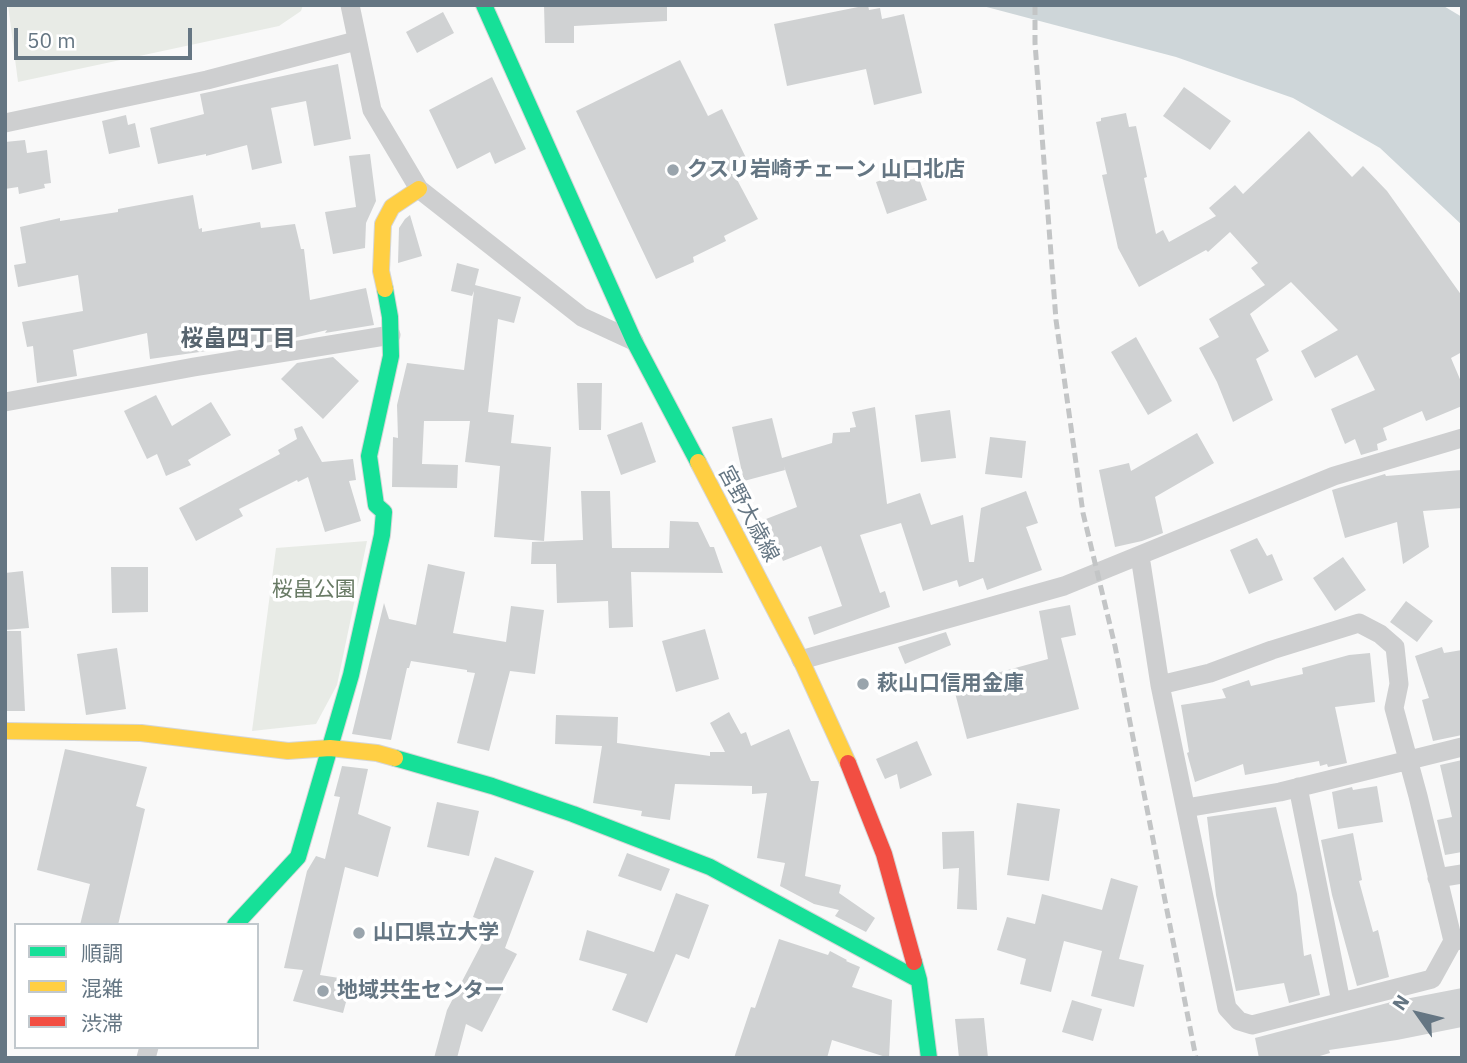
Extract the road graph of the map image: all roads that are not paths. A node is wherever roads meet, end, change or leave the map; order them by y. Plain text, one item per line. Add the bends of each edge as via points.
1 (350, 5) edge
2 (484, 5) edge
3 (356, 41) junction
4 (5, 123) edge
5 (419, 188) junction
6 (391, 335) junction
7 (634, 341) junction
8 (5, 402) edge
9 (1462, 438) edge
10 (1140, 556) junction
11 (801, 660) junction
12 (1160, 685) junction
13 (5, 732) edge
14 (1462, 747) edge
15 (330, 748) junction
16 (1408, 762) junction
17 (1298, 787) junction
18 (1186, 808) junction
19 (1462, 874) edge
20 (1437, 878) junction
21 (237, 923) edge
22 (1457, 940) edge
23 (919, 980) junction
24 (1341, 1002) junction
25 (929, 1058) edge

1 - 3 street
2 - 7 street, 宮野大歳線
3 - 4 street via 206,80
3 - 5 street via 372,110
5 - 6 street via 392,207 383,224 381,271
5 - 7 street via 582,317
6 - 8 street
6 - 15 street via 391,356 369,456 376,505 384,512 382,536
7 - 11 street, 宮野大歳線
9 - 10 street via 1334,476
10 - 11 street via 1064,586
10 - 12 street
11 - 23 street, 宮野大歳線 via 884,854
12 - 16 street via 1359,623 1395,647 1399,684 1394,708
12 - 18 street
13 - 15 street via 141,733 288,751
14 - 16 street
15 - 21 street via 298,857
15 - 23 street via 377,753 492,786 698,862
16 - 17 street
16 - 20 street
17 - 18 street
17 - 24 street
18 - 24 street via 1227,1008 1239,1021 1252,1025
19 - 20 street
20 - 22 street
22 - 24 street via 1432,979
23 - 25 street, 宮野大歳線

